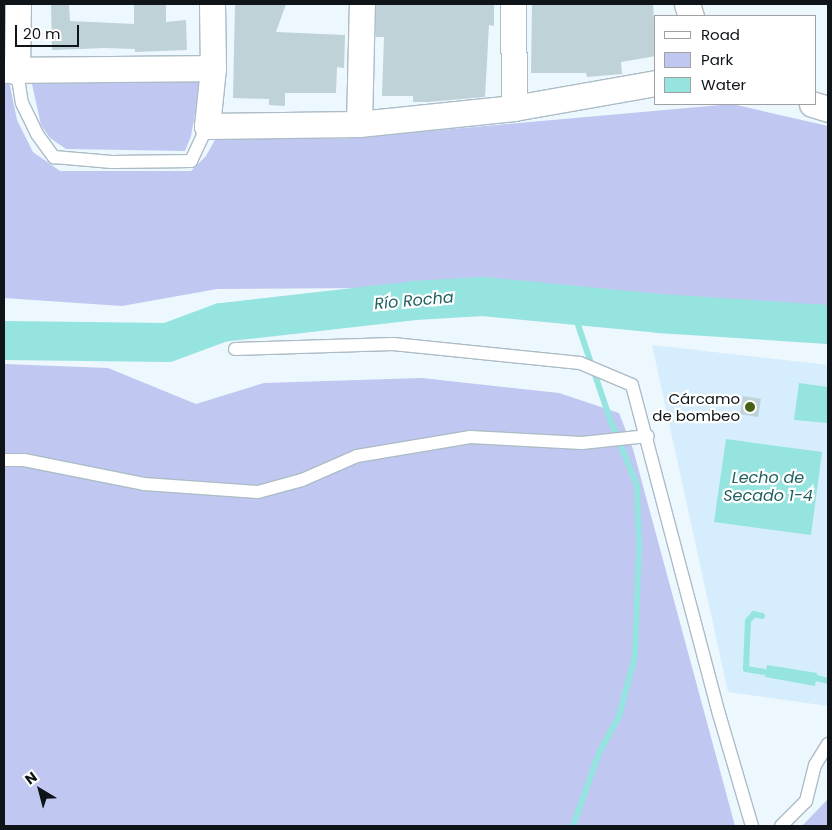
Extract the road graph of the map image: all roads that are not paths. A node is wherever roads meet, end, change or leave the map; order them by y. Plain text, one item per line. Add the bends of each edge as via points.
1 (18, 4) edge
2 (212, 4) edge
3 (362, 4) edge
4 (513, 4) edge
5 (213, 68) junction
6 (10, 71) edge
7 (654, 83) edge
8 (815, 105) edge
9 (514, 108) junction
10 (828, 109) edge
11 (360, 124) junction
12 (206, 126) junction
13 (235, 349) dead end
14 (648, 436) junction
15 (4, 460) edge
16 (828, 744) edge
17 (752, 826) edge
18 (781, 826) edge

1 - 6 street
2 - 5 street
3 - 11 street
4 - 9 street
5 - 6 street
5 - 12 street
6 - 12 lane via 37,134 54,157 112,162 191,161
7 - 9 street
8 - 10 street
9 - 11 street
11 - 12 street
13 - 14 lane via 392,344 580,363 632,385
14 - 15 lane via 582,443 470,437 357,456 302,480 258,492 144,484 24,460
14 - 17 lane via 719,714
16 - 18 lane via 816,765 806,801

